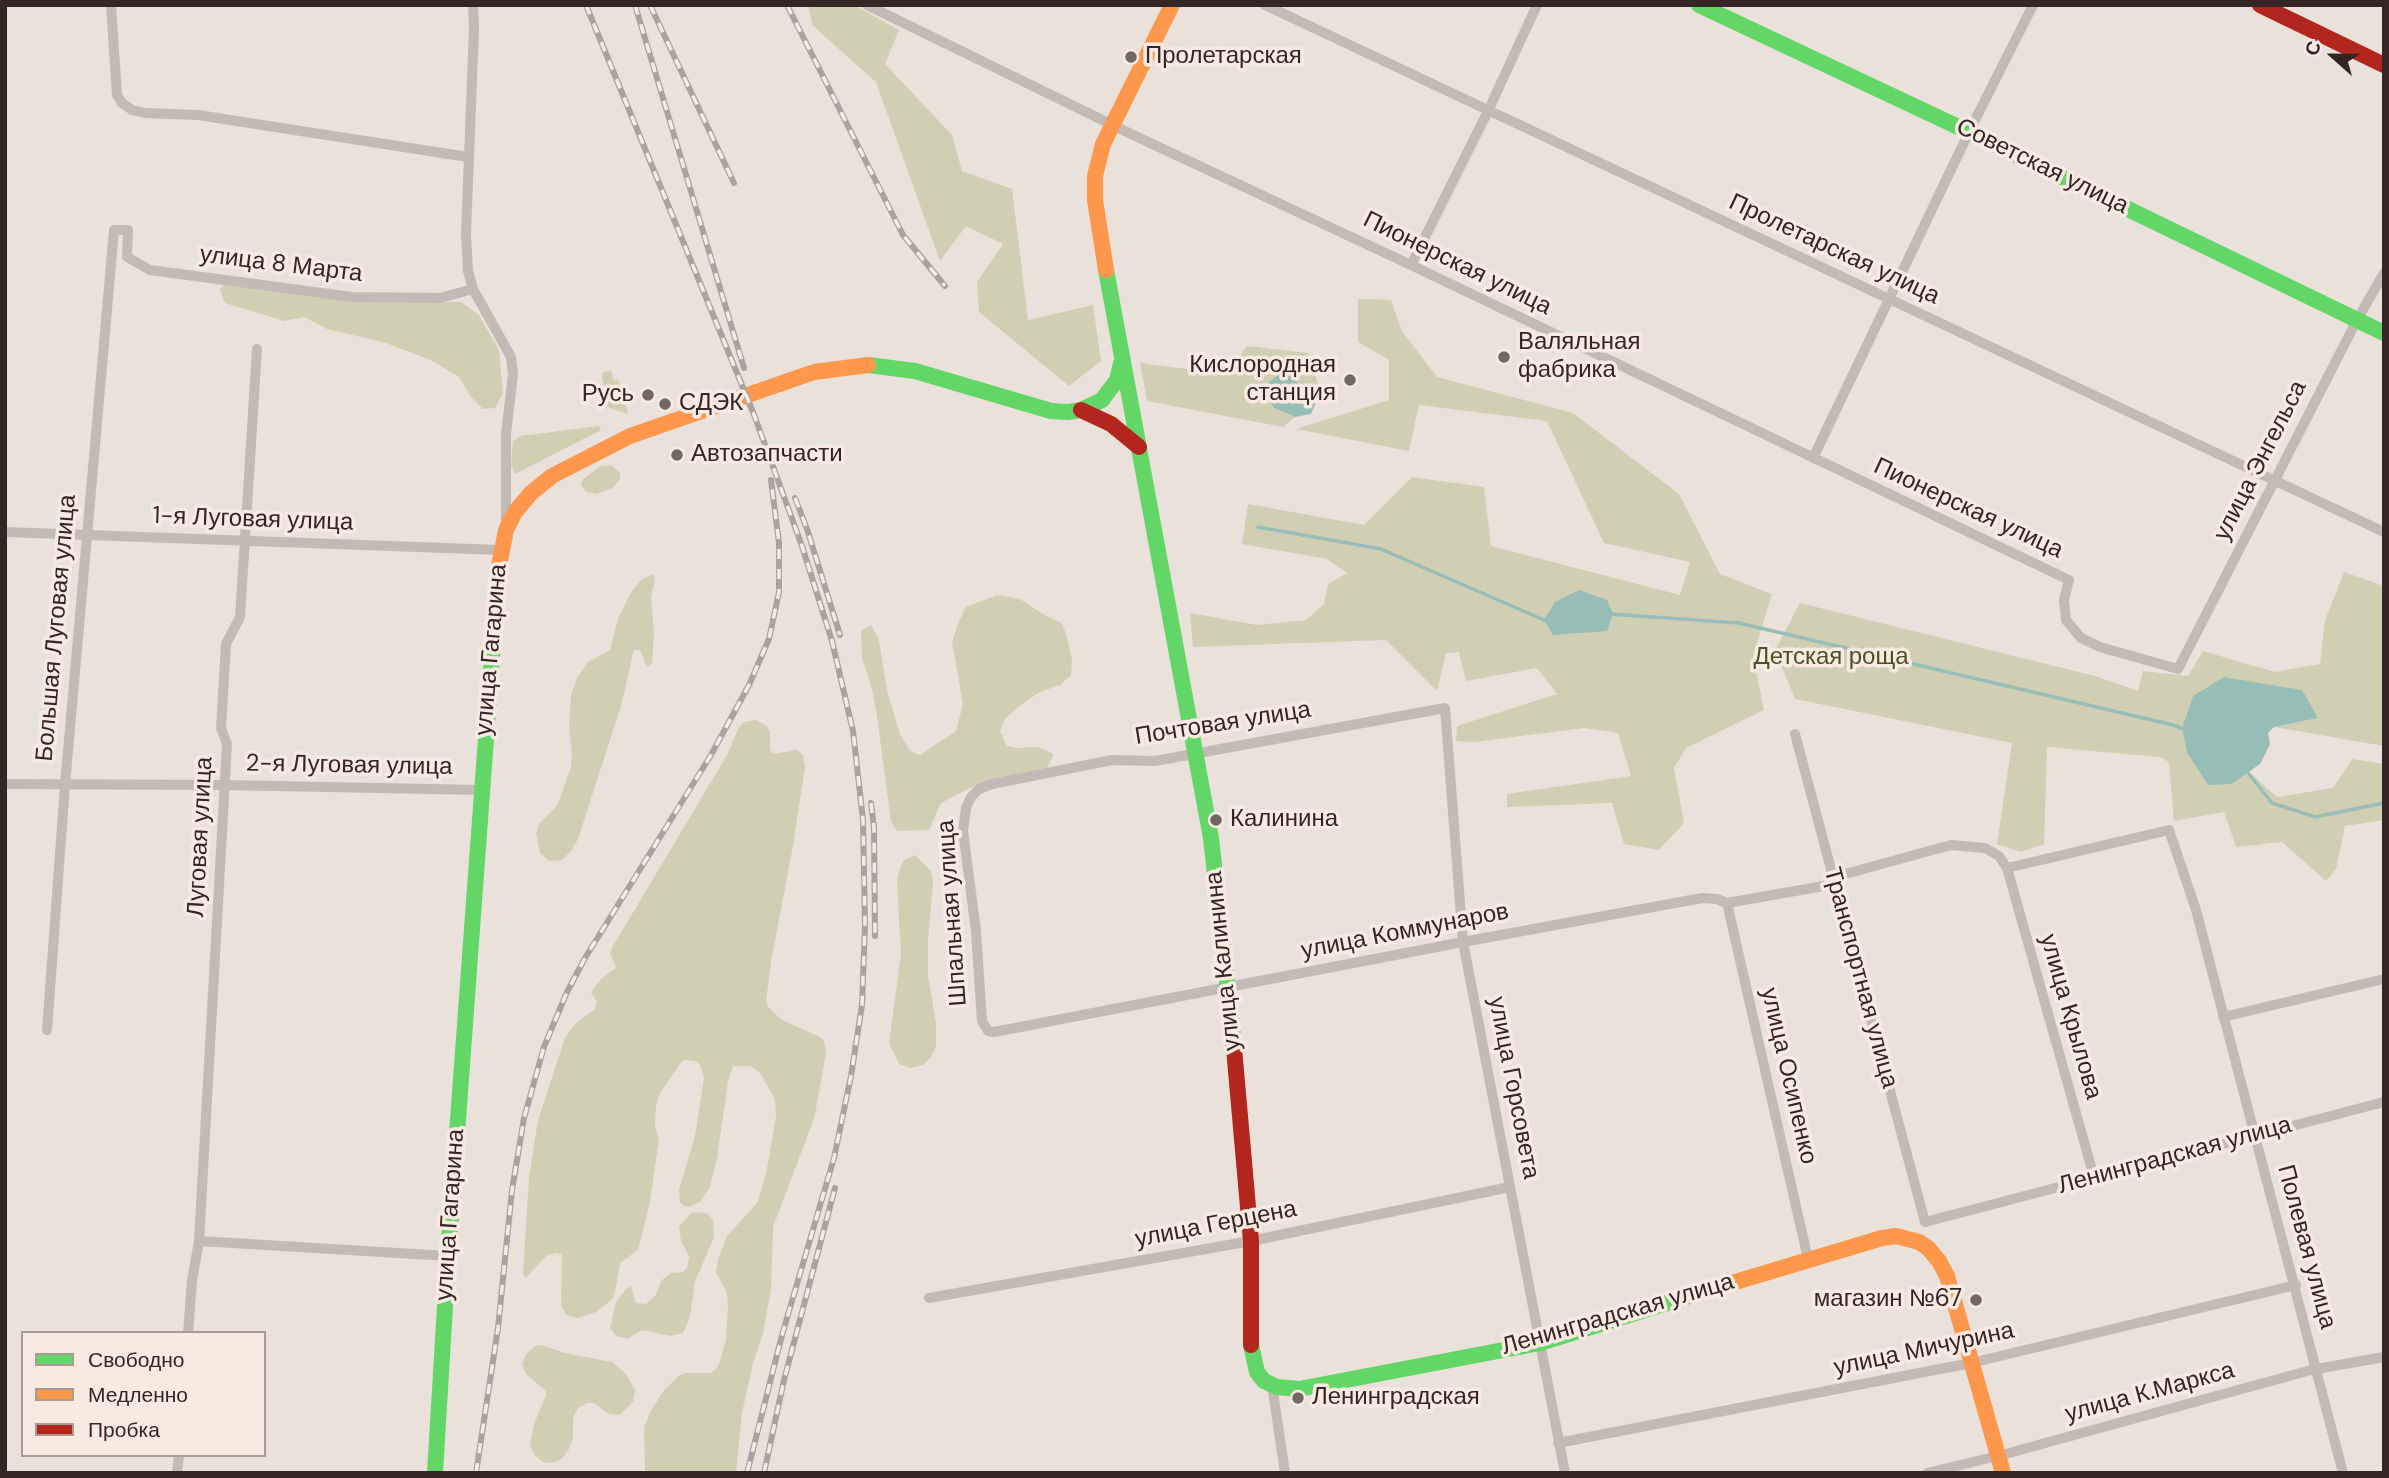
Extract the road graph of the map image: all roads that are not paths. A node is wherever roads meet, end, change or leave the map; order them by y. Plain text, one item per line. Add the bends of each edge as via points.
1 (111, 5) edge
2 (473, 5) edge
3 (867, 5) edge
4 (1172, 5) edge
5 (1265, 5) edge
6 (1537, 5) edge
7 (1699, 5) edge
8 (2033, 5) edge
9 (2260, 5) edge
10 (2384, 65) edge
11 (1488, 111) junction
12 (1112, 124) junction
13 (1969, 132) junction
14 (468, 157) junction
15 (114, 230) joint
16 (1410, 265) junction
17 (2384, 273) edge
18 (473, 289) junction
19 (1890, 299) junction
20 (2357, 320) junction
21 (2384, 333) edge
22 (257, 349) dead end
23 (1121, 353) junction
24 (1081, 411) junction
25 (1139, 447) junction
26 (1813, 458) junction
27 (2276, 480) junction
28 (506, 530) junction
29 (5, 532) edge
30 (2384, 532) edge
31 (86, 536) junction
32 (244, 540) junction
33 (500, 550) junction
34 (2178, 669) joint
35 (1444, 709) joint
36 (1795, 734) dead end
37 (1197, 753) junction
38 (5, 784) edge
39 (65, 785) junction
40 (224, 785) junction
41 (481, 790) junction
42 (971, 797) joint
43 (2007, 868) junction
44 (1834, 881) junction
45 (1727, 903) junction
46 (1463, 942) junction
47 (2384, 979) edge
48 (1229, 988) junction
49 (2223, 1017) junction
50 (984, 1027) joint
51 (47, 1030) dead end
52 (2384, 1102) edge
53 (2254, 1135) junction
54 (2094, 1178) junction
55 (1510, 1187) junction
56 (1925, 1222) junction
57 (199, 1241) junction
58 (1251, 1241) junction
59 (1919, 1242) junction
60 (448, 1256) junction
61 (1808, 1259) junction
62 (2296, 1285) junction
63 (929, 1298) dead end
64 (188, 1331) edge
65 (1540, 1343) junction
66 (2384, 1356) edge
67 (1971, 1363) junction
68 (2316, 1369) junction
69 (1272, 1385) junction
70 (1558, 1443) junction
71 (1998, 1456) junction
72 (435, 1473) edge
73 (1285, 1473) edge
74 (1565, 1473) edge
75 (1927, 1473) edge
76 (2003, 1473) edge
77 (2343, 1473) edge

1 - 14 street via 117,95 132,110 198,115
2 - 14 street
3 - 12 street, Пионерская улица
4 - 12 street, улица Калинина
5 - 11 street, Пролетарская улица
6 - 11 street
7 - 13 street, Советская улица
8 - 13 street
9 - 10 street
11 - 16 street
11 - 19 street, Пролетарская улица
12 - 16 street, Пионерская улица
12 - 23 street, улица Калинина via 1095,176
13 - 19 street
13 - 20 street, Советская улица
14 - 18 street via 466,234
15 - 18 street, улица 8 Марта via 128,230 127,257 150,270 352,297 440,298
15 - 31 street, Большая Луговая улица
16 - 26 street, Пионерская улица
17 - 20 street, улица Энгельса
18 - 28 street via 511,357
19 - 26 street
19 - 27 street, Пролетарская улица
20 - 21 street, Советская улица
20 - 27 street, улица Энгельса
22 - 32 street, Луговая улица
23 - 24 street via 1111,391
23 - 25 street, улица Калинина
24 - 25 street via 1111,424
24 - 28 street, улица Гагарина via 1051,411 893,367 858,365 814,372 630,436 552,476 531,493
25 - 37 street, улица Калинина
26 - 34 street, Пионерская улица via 2068,580 2066,620 2081,638
27 - 30 street, Пролетарская улица
27 - 34 street, улица Энгельса
28 - 33 street, улица Гагарина
29 - 31 street, 1-я Луговая улица
31 - 32 street, 1-я Луговая улица
31 - 39 street, Большая Луговая улица
32 - 33 street, 1-я Луговая улица
32 - 40 street, Луговая улица via 240,617 226,644 220,728 227,744
33 - 41 street, улица Гагарина
35 - 37 street, Почтовая улица
35 - 46 street, улица Горсовета
36 - 44 street, Транспортная улица
37 - 42 street, Почтовая улица via 1155,761 1112,760 992,784
37 - 48 street, улица Калинина
38 - 39 street, 2-я Луговая улица
39 - 40 street, 2-я Луговая улица
39 - 51 street, Большая Луговая улица
40 - 41 street, 2-я Луговая улица
40 - 57 street, Луговая улица
41 - 60 street, улица Гагарина
42 - 50 street, Шпальная улица via 964,831
43 - 44 street, улица Коммунаров via 1999,856 1984,848 1951,845
43 - 49 street, Полевая улица via 2169,830 2196,910
43 - 54 street, улица Крылова
44 - 45 street, улица Коммунаров
44 - 56 street, Транспортная улица
45 - 46 street, улица Коммунаров via 1702,898
45 - 61 street, улица Осипенко
46 - 48 street, улица Коммунаров
46 - 55 street, улица Горсовета
47 - 49 street
48 - 50 street, улица Коммунаров via 994,1032
48 - 58 street, улица Калинина
49 - 53 street, Полевая улица
52 - 53 street, Ленинградская улица
53 - 54 street, Ленинградская улица
53 - 62 street, Полевая улица
54 - 56 street, Ленинградская улица
55 - 58 street, улица Герцена
55 - 65 street, улица Горсовета
56 - 59 street
57 - 60 street
57 - 64 street, Луговая улица
58 - 63 street, улица Герцена
58 - 69 street, улица Калинина via 1253,1360 1257,1372
59 - 61 street, Ленинградская улица via 1882,1238
59 - 67 street via 1947,1276
60 - 72 street, улица Гагарина
61 - 65 street, Ленинградская улица
62 - 67 street, улица Мичурина
62 - 68 street, Полевая улица
65 - 69 street, Ленинградская улица via 1299,1388
65 - 70 street, улица Горсовета
66 - 68 street, улица К.Маркса
67 - 70 street, улица Мичурина
67 - 71 street
68 - 71 street, улица К.Маркса
68 - 77 street, Полевая улица
69 - 73 street, улица Калинина
70 - 74 street, улица Горсовета
71 - 75 street, улица К.Маркса
71 - 76 street

